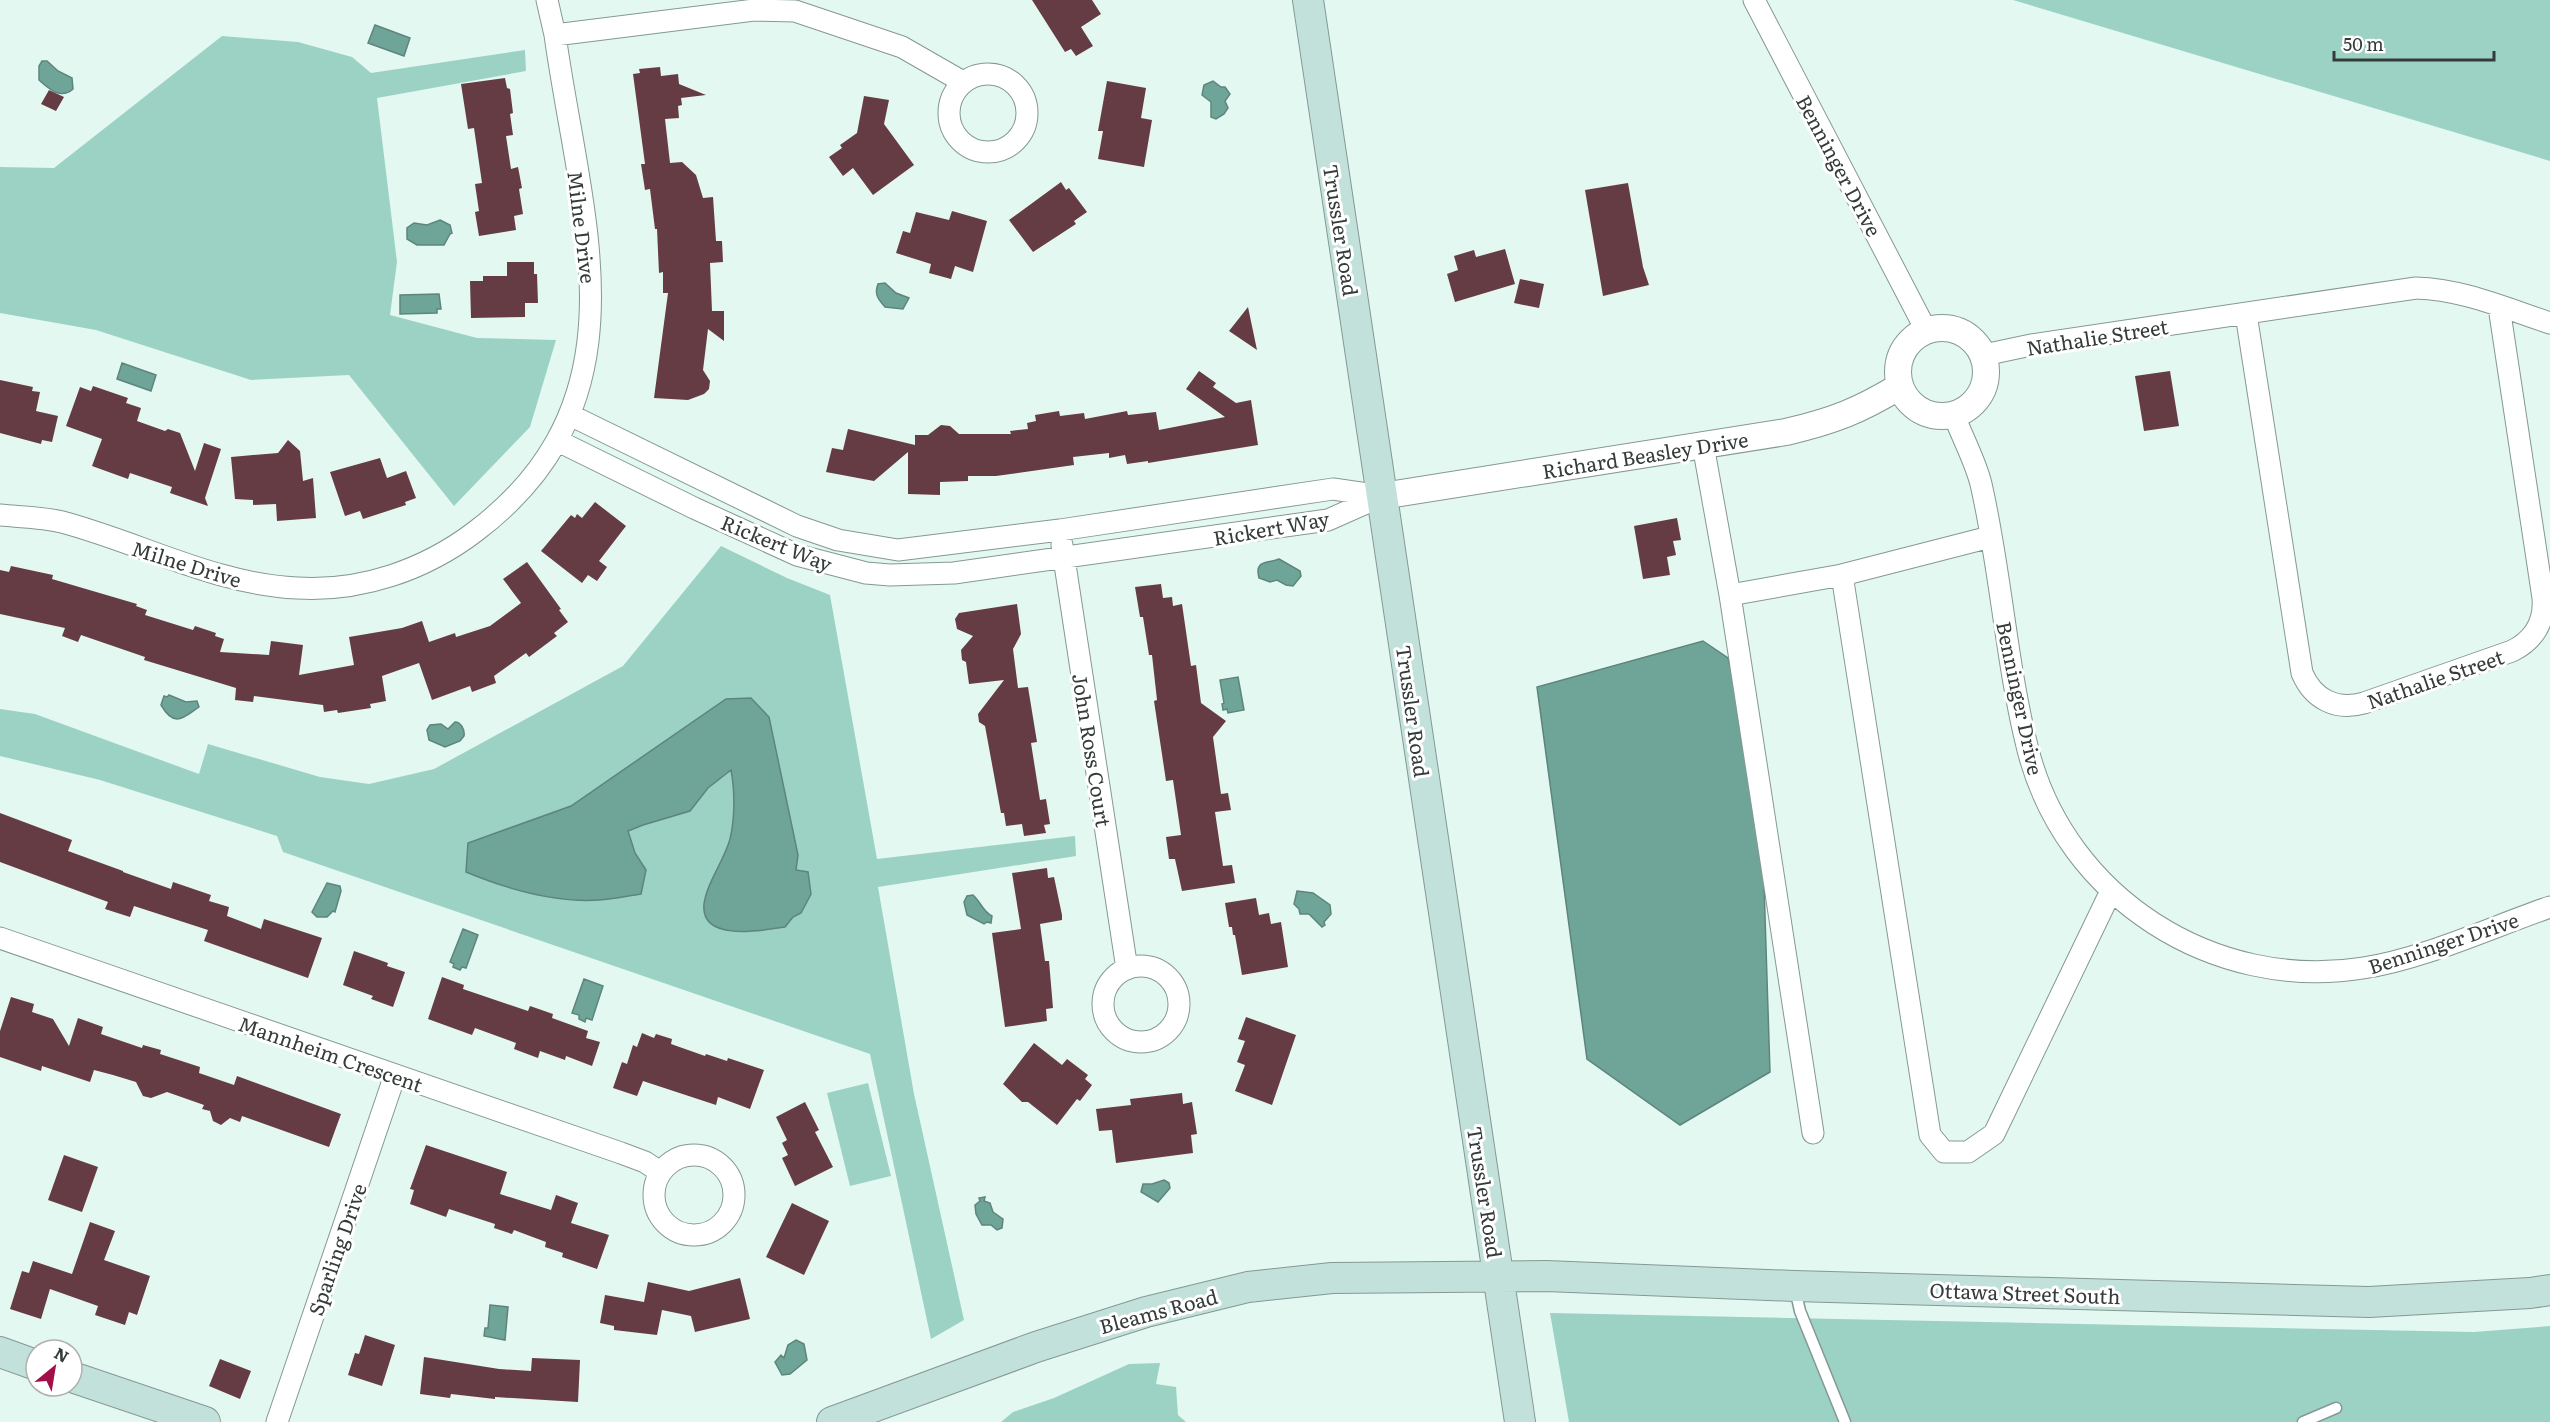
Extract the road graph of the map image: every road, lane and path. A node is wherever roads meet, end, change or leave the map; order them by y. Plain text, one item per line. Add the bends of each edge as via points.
1 (547, 0) edge
2 (1308, 0) edge
3 (1754, 0) edge
4 (555, 35) junction
5 (963, 82) dead end
6 (2499, 307) junction
7 (2246, 314) junction
8 (2550, 323) edge
9 (1926, 330) junction
10 (1984, 355) junction
11 (1900, 386) junction
12 (570, 415) junction
13 (1953, 415) junction
14 (558, 441) junction
15 (1703, 445) junction
16 (1382, 496) junction
17 (0, 515) edge
18 (1060, 530) junction
19 (1990, 537) junction
20 (1063, 558) junction
21 (1842, 575) junction
22 (1730, 595) junction
23 (2111, 891) junction
24 (2550, 907) edge
25 (0, 938) edge
26 (1127, 969) dead end
27 (396, 1075) junction
28 (1813, 1133) dead end
29 (660, 1172) dead end
30 (1500, 1278) junction
31 (1794, 1286) junction
32 (2550, 1290) edge
33 (0, 1352) edge
34 (24, 1361) edge
35 (84, 1381) edge
36 (2336, 1408) dead end
37 (205, 1422) edge
38 (277, 1422) edge
39 (832, 1422) edge
40 (1520, 1422) edge
41 (1845, 1422) edge
42 (2303, 1422) edge

1 - 4 street, Milne Drive
2 - 16 main road, Trussler Road
3 - 9 street, Benninger Drive
4 - 5 street via 754,10 795,11 902,47
4 - 12 street, Milne Drive via 591,264 592,304 585,363
6 - 7 street, Nathalie Street via 2445,290 2416,288
6 - 7 street, Nathalie Street via 2543,598 2541,622 2526,643 2512,651 2349,706 2320,697 2302,673
6 - 8 street, Nathalie Street
7 - 10 street, Nathalie Street
9 - 10 street via 1945,328 1962,332
9 - 11 street via 1902,353 1898,369
10 - 13 street via 1986,376 1981,393 1971,406
11 - 13 street via 1909,401 1922,411
11 - 15 street, Richard Beasley Drive via 1863,409 1825,423
12 - 14 street, Milne Drive
12 - 18 street, Rickert Way via 797,525 838,540 898,550
13 - 19 street, Benninger Drive via 1980,481
14 - 17 street, Milne Drive via 534,476 496,516 457,545 414,568 349,587 294,588 235,580 60,522
14 - 20 street, Rickert Way via 797,555 854,571 890,575 954,573
15 - 16 street, Richard Beasley Drive
15 - 22 street
16 - 18 street, Rickert Way via 1333,489
16 - 20 street, Rickert Way via 1328,520
16 - 30 main road, Trussler Road
18 - 20 street, John Ross Court
19 - 21 street
19 - 23 street, Benninger Drive via 2034,771 2069,842
20 - 26 street, John Ross Court
21 - 22 street
21 - 23 street via 1930,1135 1944,1152 1968,1152 1994,1134
22 - 28 street
23 - 24 street, Benninger Drive via 2163,930 2210,953 2260,967 2312,973 2389,963
25 - 27 street, Mannheim Crescent
27 - 29 street, Mannheim Crescent via 645,1161
27 - 38 street, Sparling Drive
30 - 31 main road, Ottawa Street South via 1546,1276
30 - 39 main road, Bleams Road via 1332,1278 1207,1295 1047,1344
30 - 40 main road, Trussler Road
31 - 32 main road, Ottawa Street South via 2369,1302
31 - 41 lane via 1800,1311
33 - 34 main road
35 - 37 main road
36 - 42 lane

